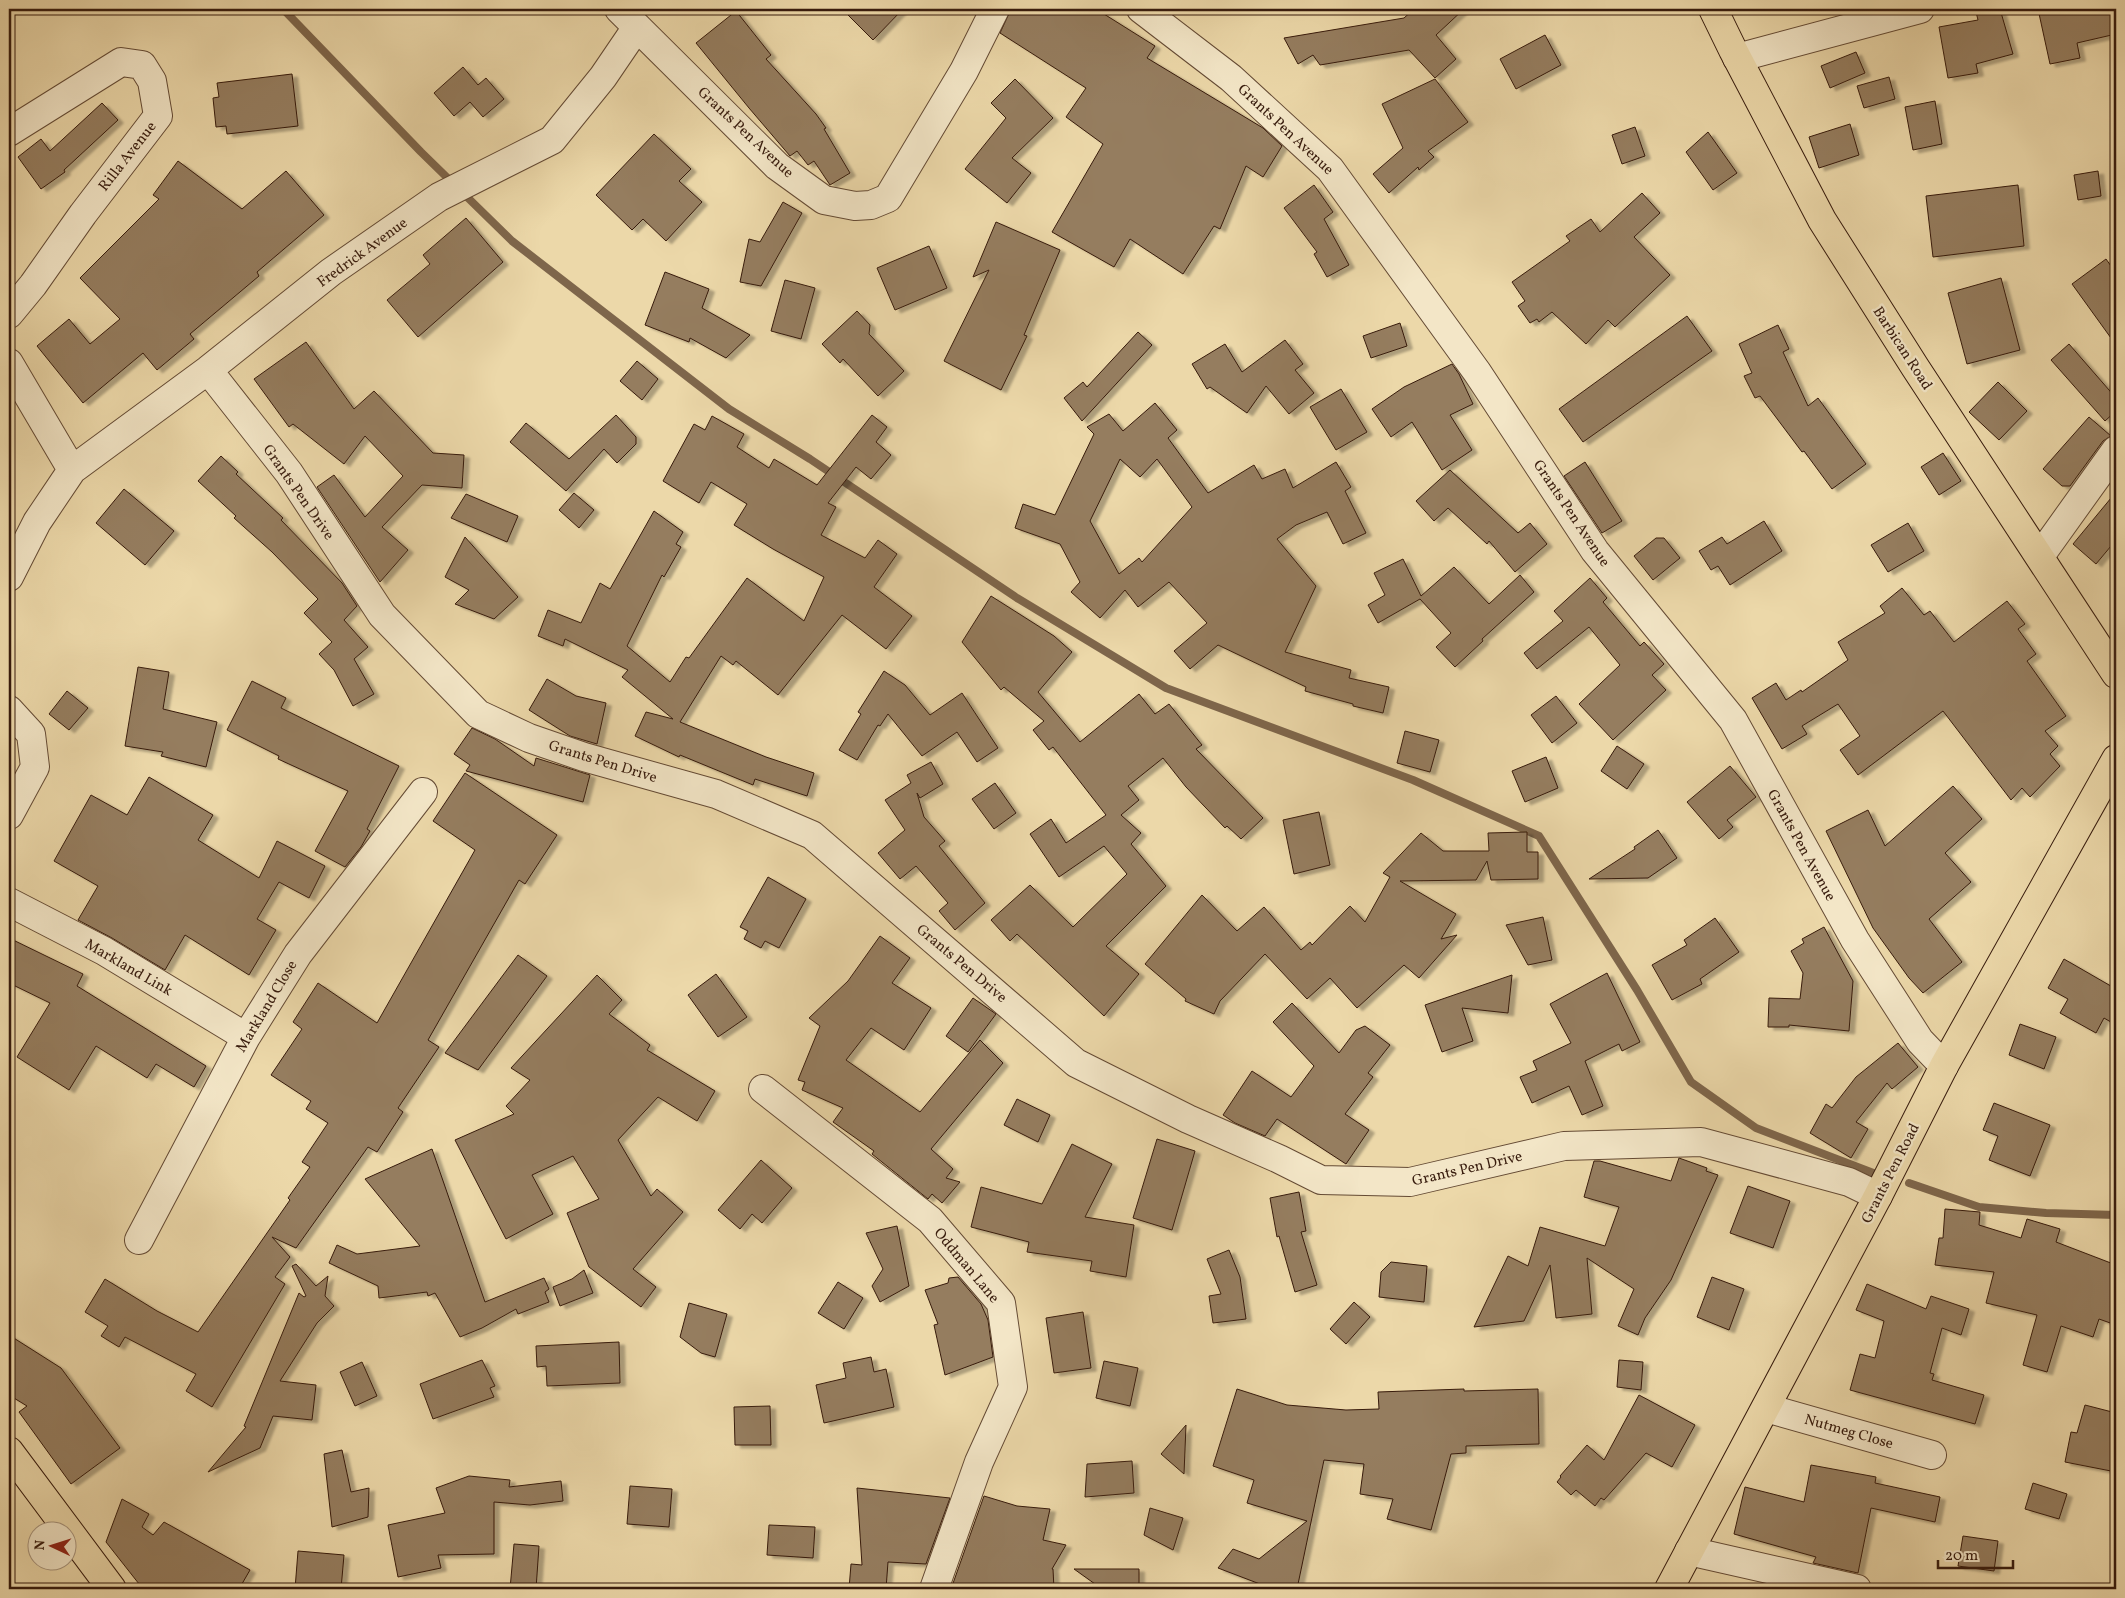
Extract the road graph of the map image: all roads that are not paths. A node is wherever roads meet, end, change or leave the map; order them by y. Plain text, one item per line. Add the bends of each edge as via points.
1 (995, 9) edge
2 (1141, 9) edge
3 (1713, 9) edge
4 (1920, 9) edge
5 (628, 18) edge
6 (1737, 58) junction
7 (9, 132) edge
8 (9, 314) edge
9 (9, 363) edge
10 (208, 370) junction
11 (2116, 450) edge
12 (72, 470) junction
13 (2040, 556) junction
14 (9, 577) edge
15 (2116, 674) edge
16 (9, 710) edge
17 (2116, 759) edge
18 (423, 792) dead end
19 (9, 815) edge
20 (9, 902) edge
21 (246, 1037) junction
22 (1944, 1066) junction
23 (763, 1089) dead end
24 (1878, 1196) junction
25 (139, 1240) dead end
26 (1766, 1408) junction
27 (9, 1451) edge
28 (1932, 1455) dead end
29 (1689, 1551) junction
30 (112, 1589) edge
31 (934, 1589) edge
32 (1669, 1589) edge
33 (1857, 1589) edge

1 - 5 street, Grants Pen Avenue via 964,71 888,198 871,205 855,206 824,200 777,166
2 - 22 street, Grants Pen Avenue via 1231,78 1330,169 1477,372 1595,551 1732,720 1855,940 1920,1041
3 - 6 main road, Barbican Road
4 - 6 street
5 - 10 street, Fredrick Avenue via 603,77 552,140 439,197 331,272
6 - 13 main road, Barbican Road via 1822,220
7 - 8 street, Rilla Avenue via 120,62 142,65 152,81 158,116
9 - 12 street
10 - 12 street, Fredrick Avenue
10 - 24 street, Grants Pen Drive via 289,474 382,615 478,714 529,738 584,757 716,794 812,835 1076,1062 1188,1119 1321,1180 1410,1182 1564,1146 1701,1142 1849,1182
11 - 13 street
12 - 14 street, Fredrick Avenue via 37,522
13 - 15 main road, Barbican Road
16 - 19 street via 31,734 35,767
17 - 22 main road, Grants Pen Road
18 - 21 street, Markland Close via 298,954
20 - 21 street, Markland Link via 104,951
21 - 25 street, Markland Close
22 - 24 main road, Grants Pen Road
23 - 31 street, Oddman Lane via 930,1220 1001,1304 1013,1386 979,1462
24 - 26 main road, Grants Pen Road
26 - 28 street, Nutmeg Close
26 - 29 main road, Grants Pen Road
27 - 30 main road
29 - 32 main road, Grants Pen Road
29 - 33 street

